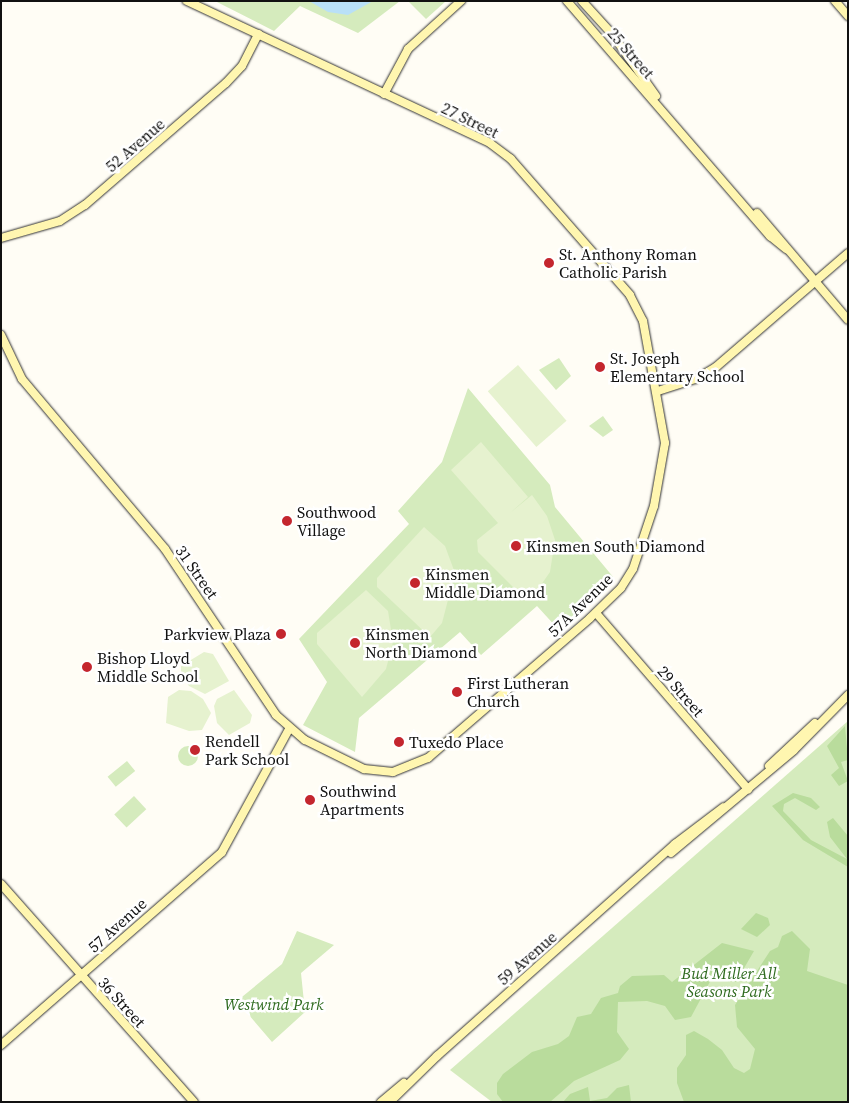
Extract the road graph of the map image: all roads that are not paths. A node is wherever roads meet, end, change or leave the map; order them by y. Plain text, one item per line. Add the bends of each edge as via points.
1 (187, 1) edge
2 (461, 1) edge
3 (568, 1) edge
4 (582, 1) edge
5 (835, 1) edge
6 (848, 16) edge
7 (258, 34) junction
8 (384, 94) junction
9 (674, 123) junction
10 (1, 238) edge
11 (848, 253) edge
12 (815, 282) junction
13 (848, 320) edge
14 (1, 335) edge
15 (658, 391) junction
16 (596, 613) junction
17 (848, 690) edge
18 (848, 695) edge
19 (289, 729) junction
20 (780, 757) junction
21 (404, 770) joint
22 (748, 788) junction
23 (1, 884) edge
24 (80, 976) junction
25 (1, 1045) edge
26 (414, 1076) junction
27 (184, 1092) junction
28 (191, 1102) edge
29 (194, 1102) edge
30 (382, 1102) edge
31 (390, 1102) edge

1 - 7 street, 27 Street
2 - 8 street via 408,49
3 - 9 street, 25 Street
4 - 9 street, 25 Street via 618,41
5 - 6 street
7 - 8 street, 27 Street
7 - 10 street, 52 Avenue via 242,66 226,83 85,205 45,227
8 - 15 street, 27 Street via 490,143 511,159 630,295 641,314
9 - 12 street, 25 Street
11 - 12 street
12 - 13 street, 25 Street
12 - 15 street via 708,373
14 - 19 street, 31 Street via 22,379 165,549 269,707
15 - 16 street, 57A Avenue via 663,462 644,544 621,588
16 - 21 street, 57A Avenue via 434,752
16 - 22 street, 29 Street
17 - 20 street
18 - 20 street
19 - 21 street, 31 Street via 364,769
19 - 24 street, 57 Avenue via 222,852
20 - 22 street, 59 Avenue
22 - 26 street, 59 Avenue
23 - 24 street, 36 Street
24 - 25 street, 57 Avenue
24 - 27 street, 36 Street
26 - 30 street, 59 Avenue
26 - 31 street, 59 Avenue
27 - 28 street, 36 Street
27 - 29 street, 36 Street

